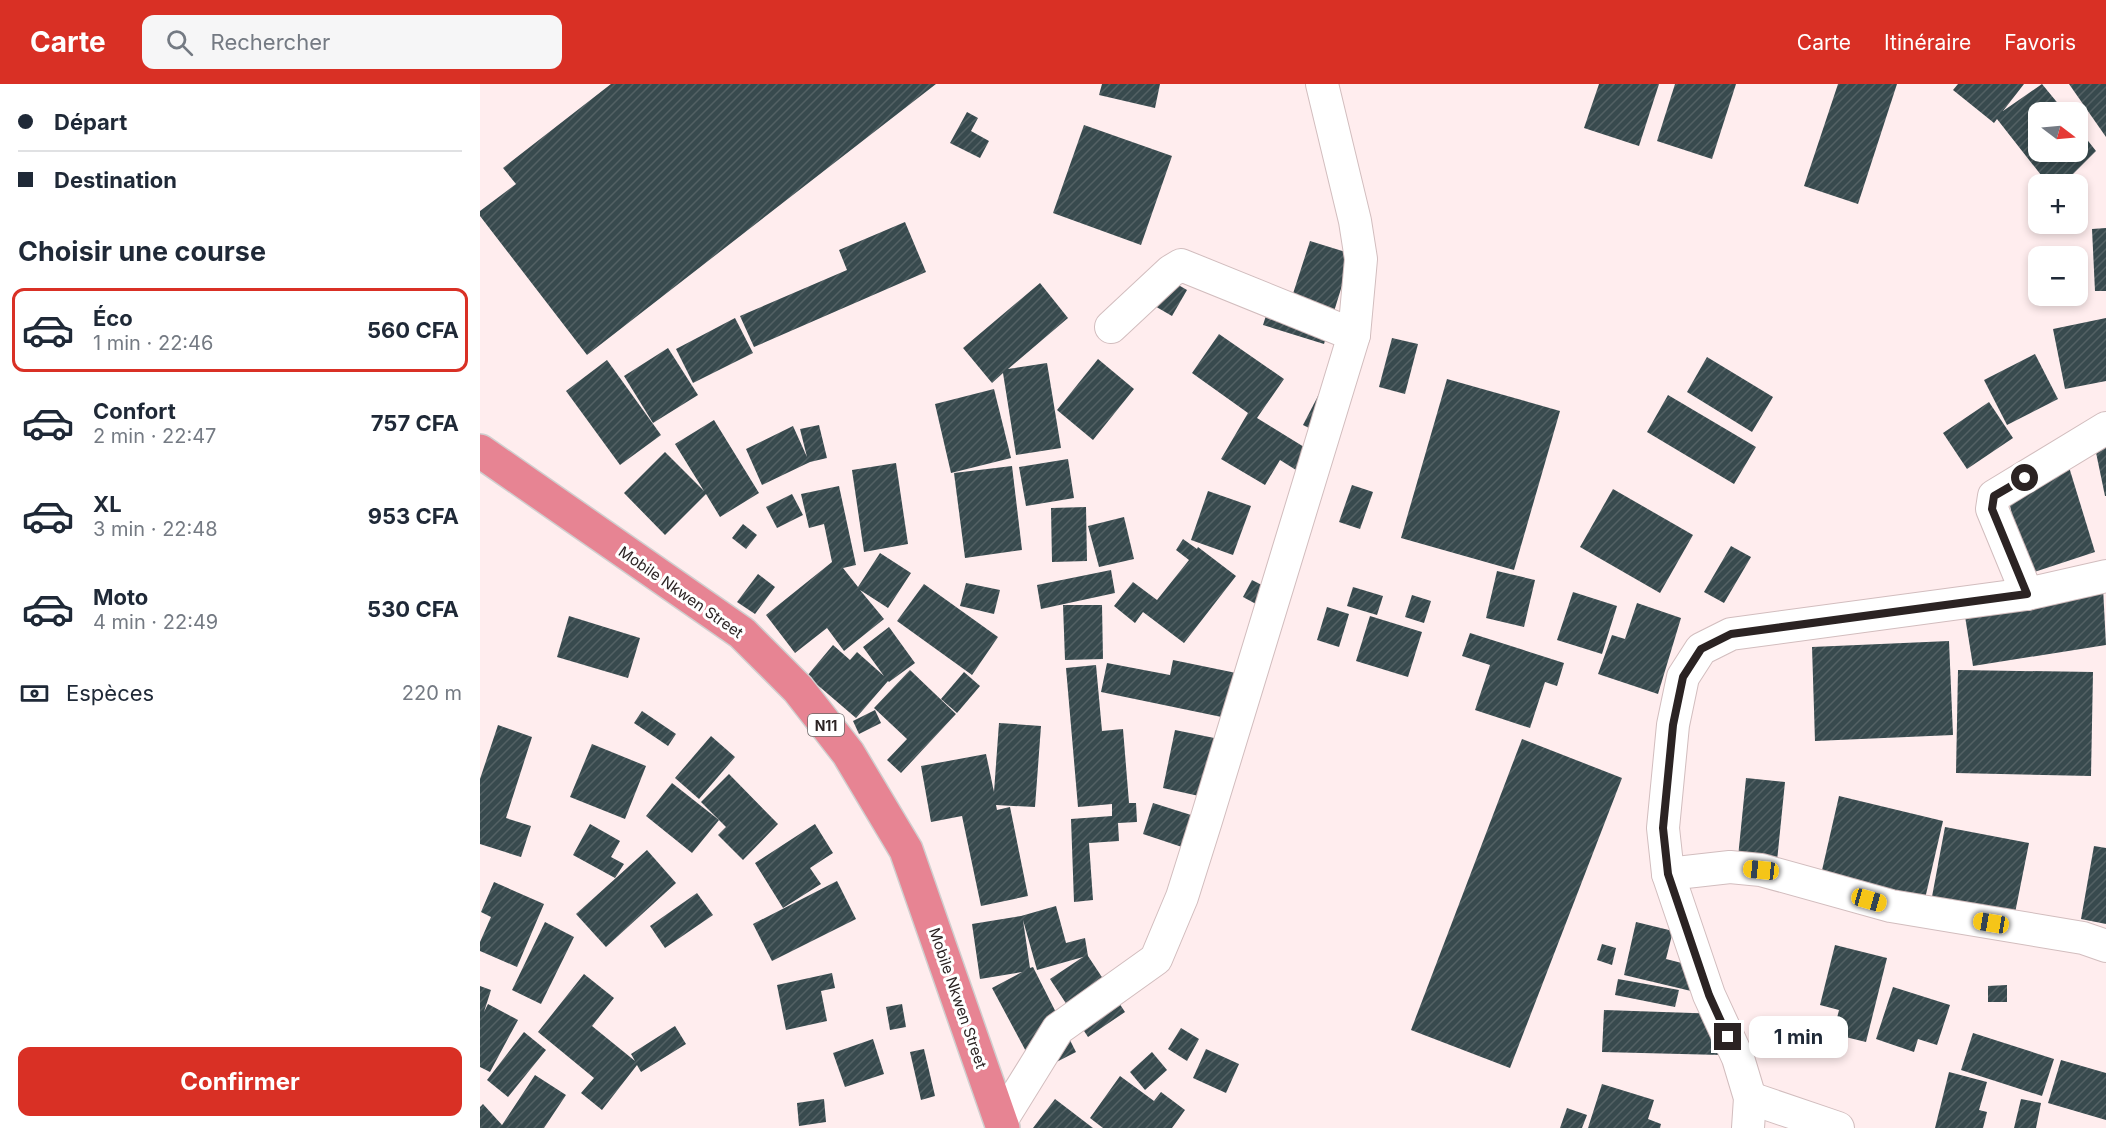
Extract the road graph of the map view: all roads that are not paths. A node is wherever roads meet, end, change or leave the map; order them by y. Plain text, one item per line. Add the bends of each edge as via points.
1 (1322, 84) edge
2 (1111, 327) dead end
3 (1354, 335) junction
4 (2106, 428) edge
5 (482, 456) edge
6 (2106, 576) edge
7 (2027, 594) junction
8 (1668, 874) junction
9 (2106, 946) edge
10 (1749, 1113) edge
11 (1002, 1124) edge
12 (1838, 1128) edge

1 - 3 street via 1361,259
2 - 3 street via 1181,265
3 - 11 street via 1182,897 1156,959 1058,1029
4 - 7 street via 1994,496 1992,509
5 - 11 highway, Mobile Nkwen Street / N11 via 742,633 798,689 848,753 906,850
6 - 7 street
7 - 8 street via 1731,634 1701,649 1683,677 1673,725 1663,828
8 - 9 street via 1730,867 1761,870 1891,906 2083,938
8 - 10 street via 1709,995 1738,1058
10 - 12 street

